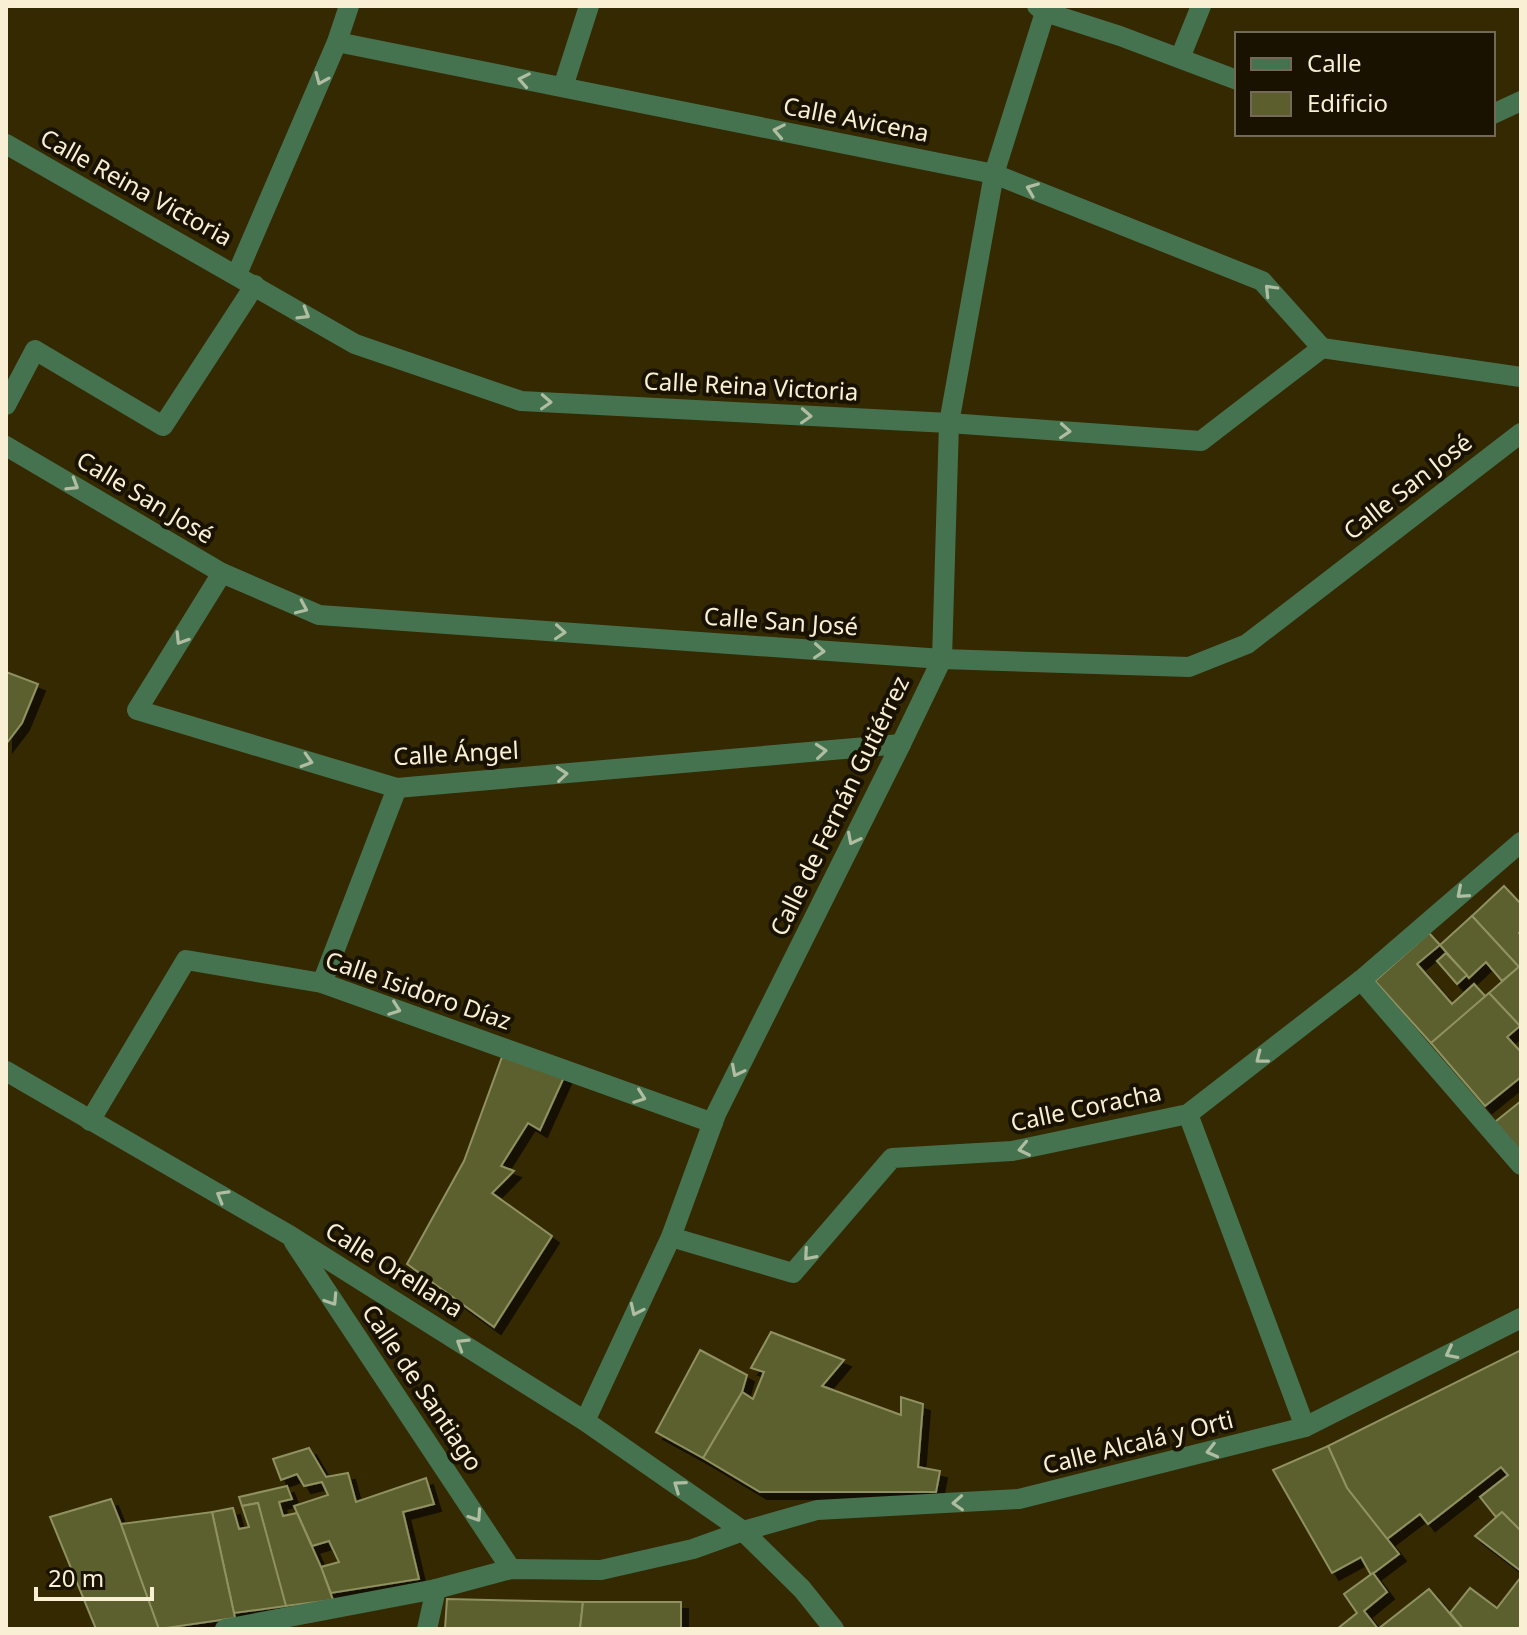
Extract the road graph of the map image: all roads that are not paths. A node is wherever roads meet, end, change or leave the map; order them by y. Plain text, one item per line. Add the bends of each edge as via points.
1 (349, 6) edge
2 (589, 6) edge
3 (1201, 6) edge
4 (1043, 8) edge
5 (337, 42) junction
6 (1180, 58) junction
7 (1235, 79) edge
8 (563, 87) junction
9 (1521, 101) edge
10 (1495, 113) edge
11 (6, 144) edge
12 (994, 174) junction
13 (237, 274) junction
14 (255, 285) junction
15 (1322, 348) junction
16 (1521, 377) edge
17 (6, 405) edge
18 (949, 423) junction
19 (1521, 433) edge
20 (6, 446) edge
21 (222, 573) junction
22 (942, 659) junction
23 (901, 744) junction
24 (397, 788) junction
25 (1521, 842) edge
26 (1361, 980) junction
27 (322, 983) junction
28 (6, 1071) edge
29 (1188, 1114) junction
30 (90, 1121) junction
31 (713, 1123) junction
32 (1521, 1165) edge
33 (289, 1235) junction
34 (671, 1237) junction
35 (1521, 1318) edge
36 (585, 1421) junction
37 (1305, 1427) junction
38 (743, 1531) junction
39 (511, 1569) junction
40 (436, 1589) junction
41 (225, 1629) edge
42 (427, 1629) edge
43 (834, 1629) edge

1 - 5 street
2 - 8 street
3 - 6 street
4 - 6 street
4 - 12 street, Calle de Fernán Gutiérrez
8 -> 5 street, Calle Avicena
5 -> 13 street
6 - 7 street
12 -> 8 street, Calle Avicena
9 - 10 street
11 - 13 street, Calle Reina Victoria
15 -> 12 street, Calle Avicena via 1262,281
12 - 18 street, Calle de Fernán Gutiérrez
13 - 14 street, Calle Reina Victoria
14 - 17 street via 163,426 35,350
14 -> 18 street, Calle Reina Victoria via 355,344 521,401
15 - 16 street
18 -> 15 street, Calle Reina Victoria via 1201,441
18 - 22 street, Calle de Fernán Gutiérrez
19 - 22 street, Calle San José via 1247,644 1189,667
20 -> 21 street, Calle San José
21 -> 22 street, Calle San José via 319,615
21 -> 24 street, Calle Ángel via 137,710
22 - 23 street, Calle de Fernán Gutiérrez
24 -> 23 street, Calle Ángel
23 -> 31 street, Calle de Fernán Gutiérrez
24 - 27 street
25 -> 26 street, Calle Coracha
26 -> 29 street, Calle Coracha
26 - 32 street
27 - 30 street, Calle Isidoro Díaz via 186,960
27 -> 31 street, Calle Isidoro Díaz
28 - 30 street, Calle Orellana
29 -> 34 street, Calle Coracha via 1012,1151 892,1158 793,1273
29 - 37 street
33 -> 30 street, Calle Orellana
31 - 34 street, Calle de Fernán Gutiérrez
36 -> 33 street, Calle Orellana
33 -> 39 street, Calle de Santiago
34 -> 36 street, Calle de Fernán Gutiérrez
35 -> 37 street, Calle Alcalá y Orti
38 -> 36 street, Calle Orellana
37 -> 38 street, Calle Alcalá y Orti via 1019,1499 817,1510
38 - 39 street, Calle Alcalá y Orti via 693,1549 601,1570
38 - 43 street, Calle Orellana
39 - 40 street, Calle Alcalá y Orti
40 - 41 street, Calle Alcalá y Orti
40 - 42 street

